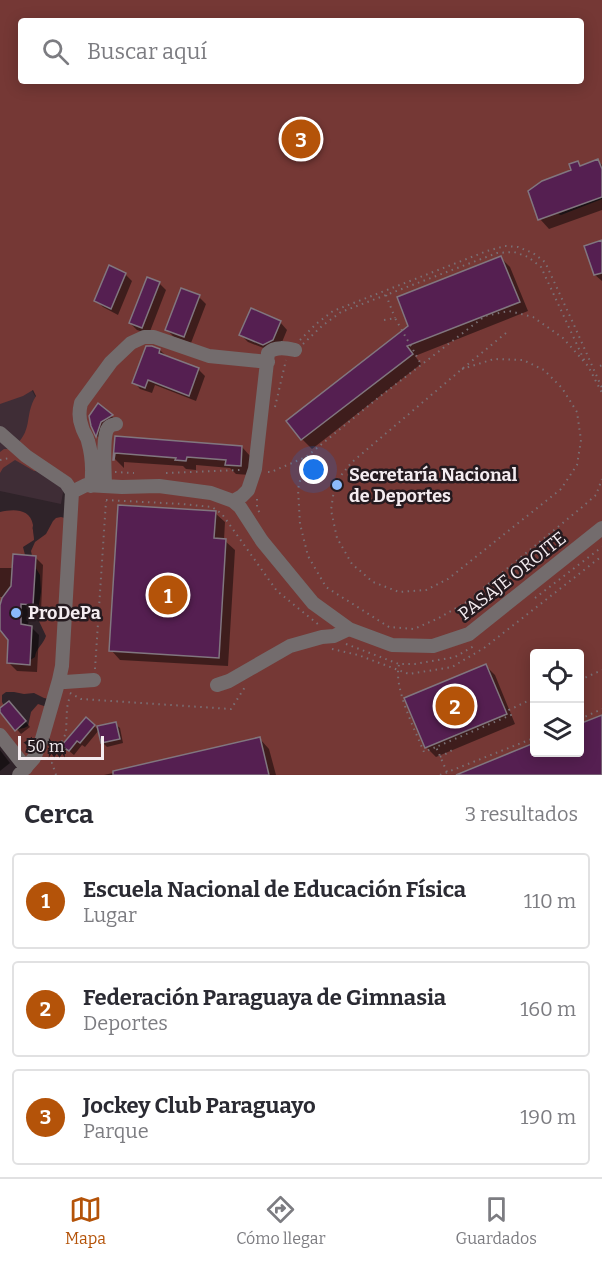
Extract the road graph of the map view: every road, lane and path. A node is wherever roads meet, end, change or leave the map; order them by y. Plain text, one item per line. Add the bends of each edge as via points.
1 (386, 295) junction
2 (395, 318) junction
3 (384, 320) dead end
4 (506, 333) dead end
5 (284, 355) junction
6 (421, 364) junction
7 (587, 365) junction
8 (462, 369) junction
9 (602, 388) edge
10 (602, 393) edge
11 (274, 410) dead end
12 (116, 424) dead end
13 (0, 432) edge
14 (306, 457) junction
15 (0, 460) edge
16 (15, 460) dead end
17 (255, 470) junction
18 (105, 472) junction
19 (136, 473) dead end
20 (159, 474) dead end
21 (602, 479) edge
22 (101, 491) junction
23 (72, 492) junction
24 (257, 496) dead end
25 (233, 501) junction
26 (260, 514) dead end
27 (602, 528) edge
28 (602, 547) edge
29 (602, 556) edge
30 (536, 598) dead end
31 (349, 629) junction
32 (481, 641) dead end
33 (330, 642) junction
34 (399, 664) junction
35 (397, 670) junction
36 (602, 670) edge
37 (584, 678) edge
38 (94, 680) joint
39 (65, 685) junction
40 (217, 685) dead end
41 (246, 686) dead end
42 (530, 700) edge
43 (602, 710) edge
44 (584, 717) edge
45 (0, 735) edge
46 (530, 740) edge
47 (436, 747) junction
48 (454, 749) dead end
49 (440, 757) junction
50 (22, 771) edge
51 (447, 772) junction
52 (56, 775) edge
53 (440, 775) edge

1 - 2 path
1 - 5 path via 341,312
1 - 7 path via 474,261 514,252 541,267
2 - 3 path
2 - 6 path
4 - 8 path
5 - 9 path via 333,311 487,251 518,247 545,262
5 - 11 path
5 - 17 street
5 - 22 street via 209,356 154,337 131,343 111,362 79,410 91,454 92,477
6 - 7 path via 484,316 509,311 533,316 563,338
6 - 14 path
7 - 10 path
8 - 8 path via 351,463 335,483 331,510 337,538 352,564 374,582 399,592 426,590 448,579 561,489 577,465 581,440 577,412 562,388 544,370 523,360 495,359
12 - 18 street via 106,430
13 - 23 street via 26,456 66,483
14 - 17 path via 271,472
14 - 21 path via 298,489 300,524 308,556 326,587 389,627 397,628 414,629 465,603 596,495
15 - 16 path
17 - 20 path
17 - 25 street via 248,490
18 - 19 path
18 - 22 street
22 - 23 street via 86,485
22 - 25 street via 159,486 211,493
22 - 33 path via 212,507 222,514 277,591
22 - 38 path
23 - 39 street via 62,666
24 - 26 path
25 - 31 street, PASAJE OROITE via 313,603
27 - 31 street, PASAJE OROITE via 469,634 433,646 392,645
28 - 30 path
29 - 35 path via 484,648 452,667 409,674
31 - 33 street
32 - 34 path via 456,657
33 - 34 path
33 - 35 path
33 - 40 street via 322,637 290,646
34 - 35 path
35 - 47 path via 401,694 424,752
36 - 37 path
38 - 39 street
39 - 41 path via 81,699 231,709
39 - 50 street via 34,758
39 - 52 path via 66,733 52,763
42 - 47 path via 509,710 511,715
43 - 44 path
45 - 50 street
46 - 51 path
47 - 49 path
48 - 49 path
49 - 51 path
51 - 53 path

